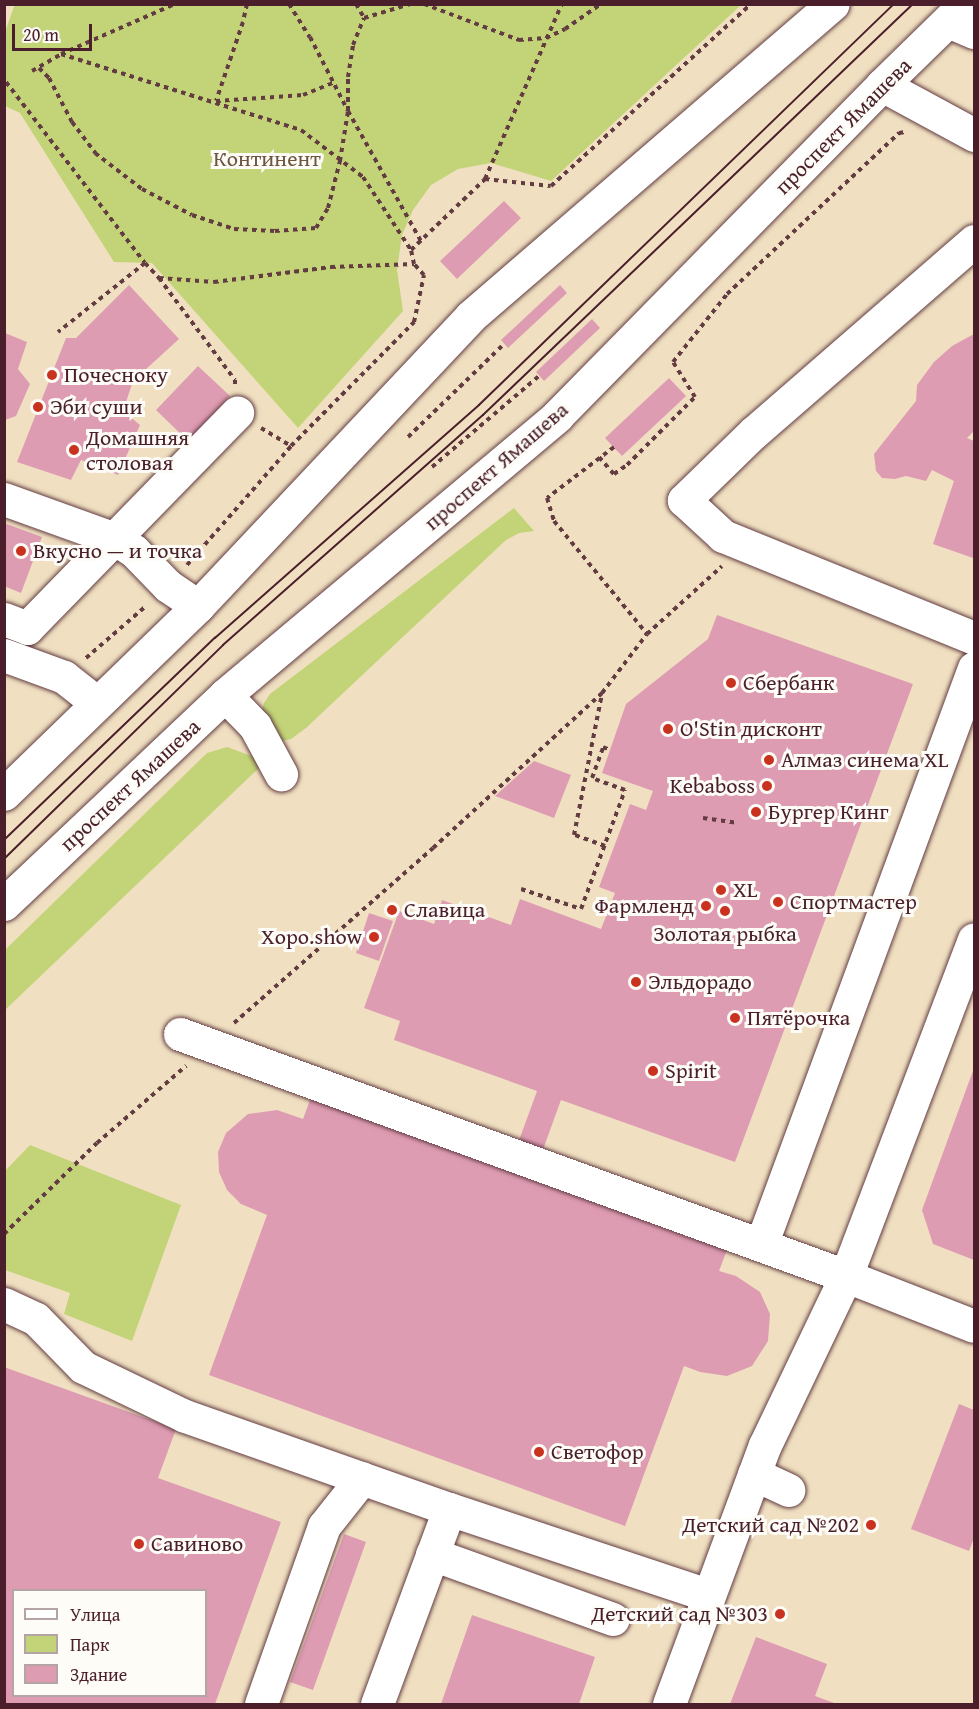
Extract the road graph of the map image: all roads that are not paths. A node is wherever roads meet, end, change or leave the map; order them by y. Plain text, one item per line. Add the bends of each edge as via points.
1 (825, 9) edge
2 (963, 19) edge
3 (882, 85) junction
4 (975, 135) edge
5 (975, 241) edge
6 (237, 413) road end
7 (4, 500) edge
8 (115, 538) junction
9 (4, 603) edge
10 (198, 606) junction
11 (40, 615) junction
12 (4, 619) edge
13 (975, 638) edge
14 (10, 661) edge
15 (975, 668) edge
16 (225, 695) junction
17 (97, 704) junction
18 (281, 774) dead end
19 (4, 794) edge
20 (4, 904) edge
21 (975, 939) edge
22 (195, 1039) road end
23 (761, 1245) junction
24 (846, 1276) junction
25 (4, 1304) edge
26 (975, 1326) edge
27 (754, 1474) junction
28 (362, 1478) junction
29 (789, 1490) dead end
30 (449, 1509) junction
31 (432, 1554) junction
32 (708, 1595) junction
33 (613, 1619) dead end
34 (261, 1704) edge
35 (377, 1704) edge
36 (669, 1704) edge

1 - 10 main road via 470,317
2 - 3 main road, проспект Ямашева
3 - 4 main road
3 - 16 main road, проспект Ямашева via 557,416
5 - 13 main road via 754,432 684,500 723,536
6 - 8 main road
7 - 8 main road
8 - 10 main road via 134,551 168,586
8 - 11 main road
9 - 11 main road
10 - 17 main road
11 - 12 main road via 27,628
14 - 17 main road via 64,677
15 - 23 main road
16 - 18 main road via 255,726
16 - 20 main road, проспект Ямашева
17 - 19 main road
21 - 24 main road
22 - 23 main road
23 - 24 main road
24 - 26 main road
24 - 27 main road
25 - 28 main road via 36,1319 83,1367 93,1372 185,1416
27 - 29 main road
27 - 32 main road
28 - 30 main road
28 - 34 main road via 324,1526
30 - 31 main road
30 - 32 main road
31 - 33 main road
31 - 35 main road
32 - 36 main road

